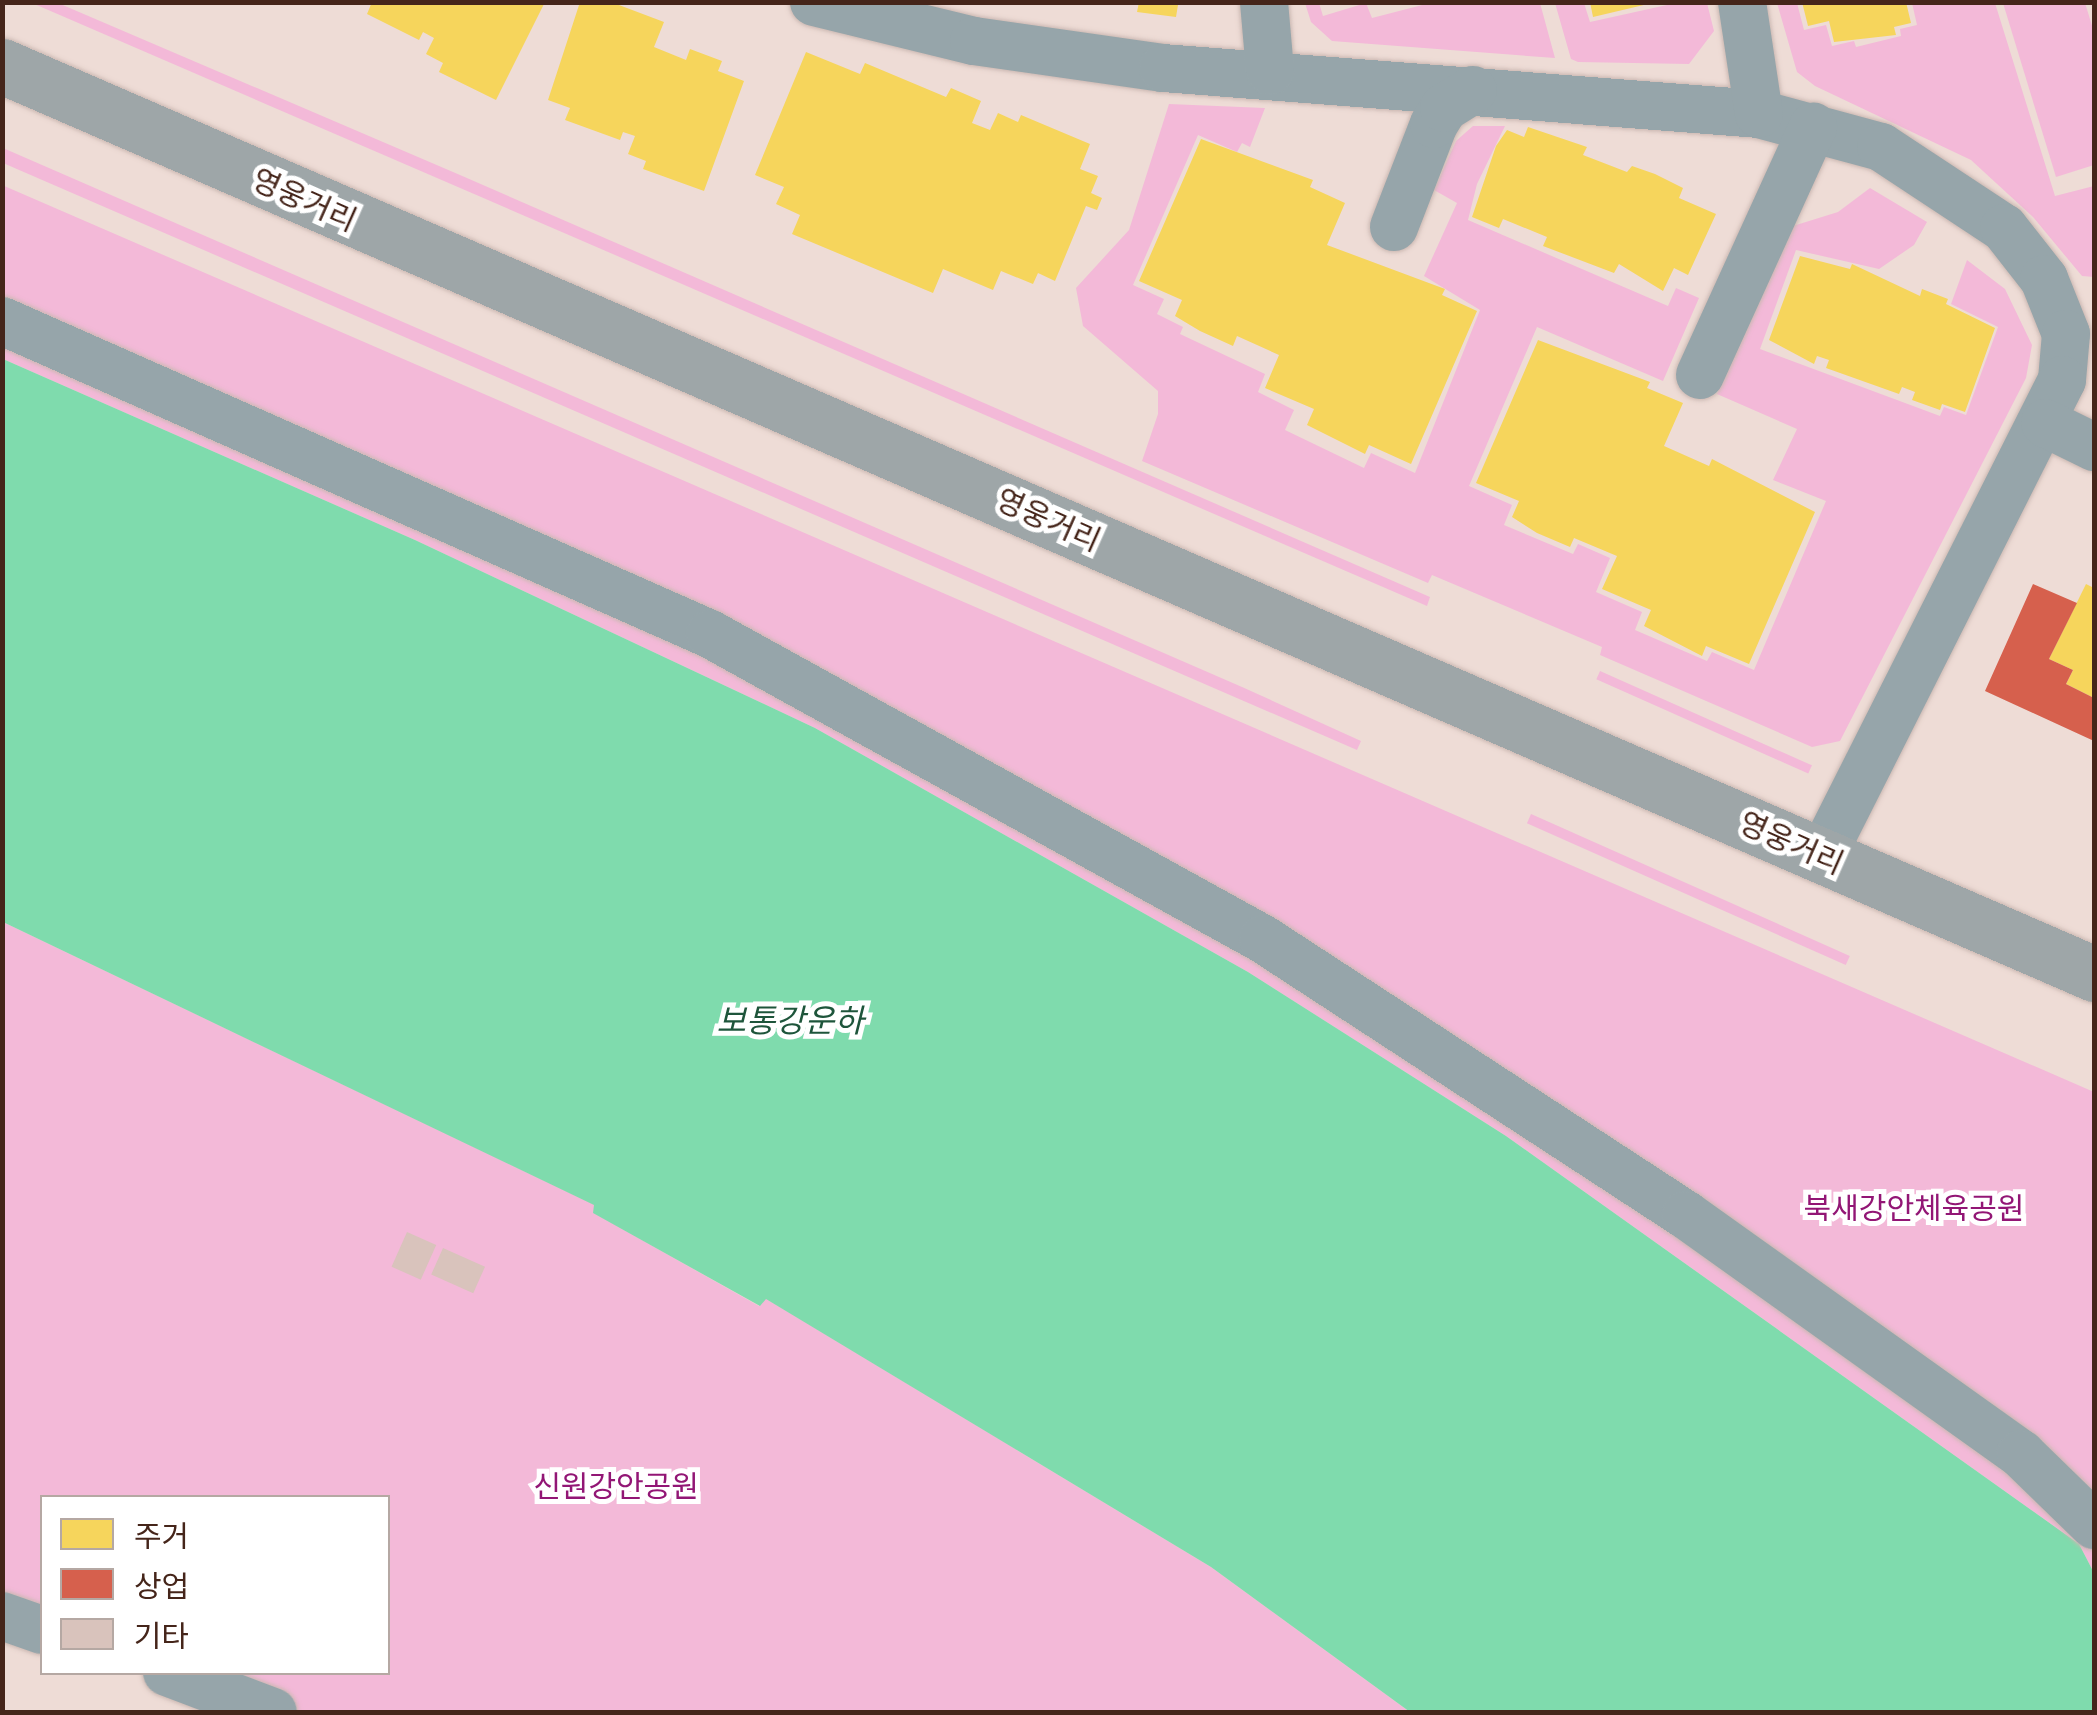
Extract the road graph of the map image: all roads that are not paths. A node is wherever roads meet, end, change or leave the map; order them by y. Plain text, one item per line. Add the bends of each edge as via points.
1 (814, 2) edge
2 (1264, 2) edge
3 (1742, 2) edge
4 (2, 66) edge
5 (1270, 71) junction
6 (1472, 90) junction
7 (1759, 114) junction
8 (1813, 127) junction
9 (1394, 227) dead end
10 (2, 322) edge
11 (2080, 324) edge
12 (1700, 375) dead end
13 (2045, 423) junction
14 (2094, 447) edge
15 (1822, 856) junction
16 (2094, 974) edge
17 (2094, 1525) edge
18 (2, 1616) edge
19 (40, 1629) edge
20 (182, 1690) edge
21 (272, 1712) edge

1 - 5 street via 1060,55
2 - 5 street
3 - 7 street
4 - 15 main road, 영웅거리
5 - 6 street
6 - 7 street
6 - 9 street via 1444,108 1434,124
7 - 8 street
8 - 11 street via 1881,147 2004,228
8 - 12 street
10 - 17 street via 710,634 1230,920 1386,1014 1686,1215 2021,1454
11 - 13 street
13 - 14 street
13 - 15 street
15 - 16 main road, 영웅거리
18 - 19 street
20 - 21 street

